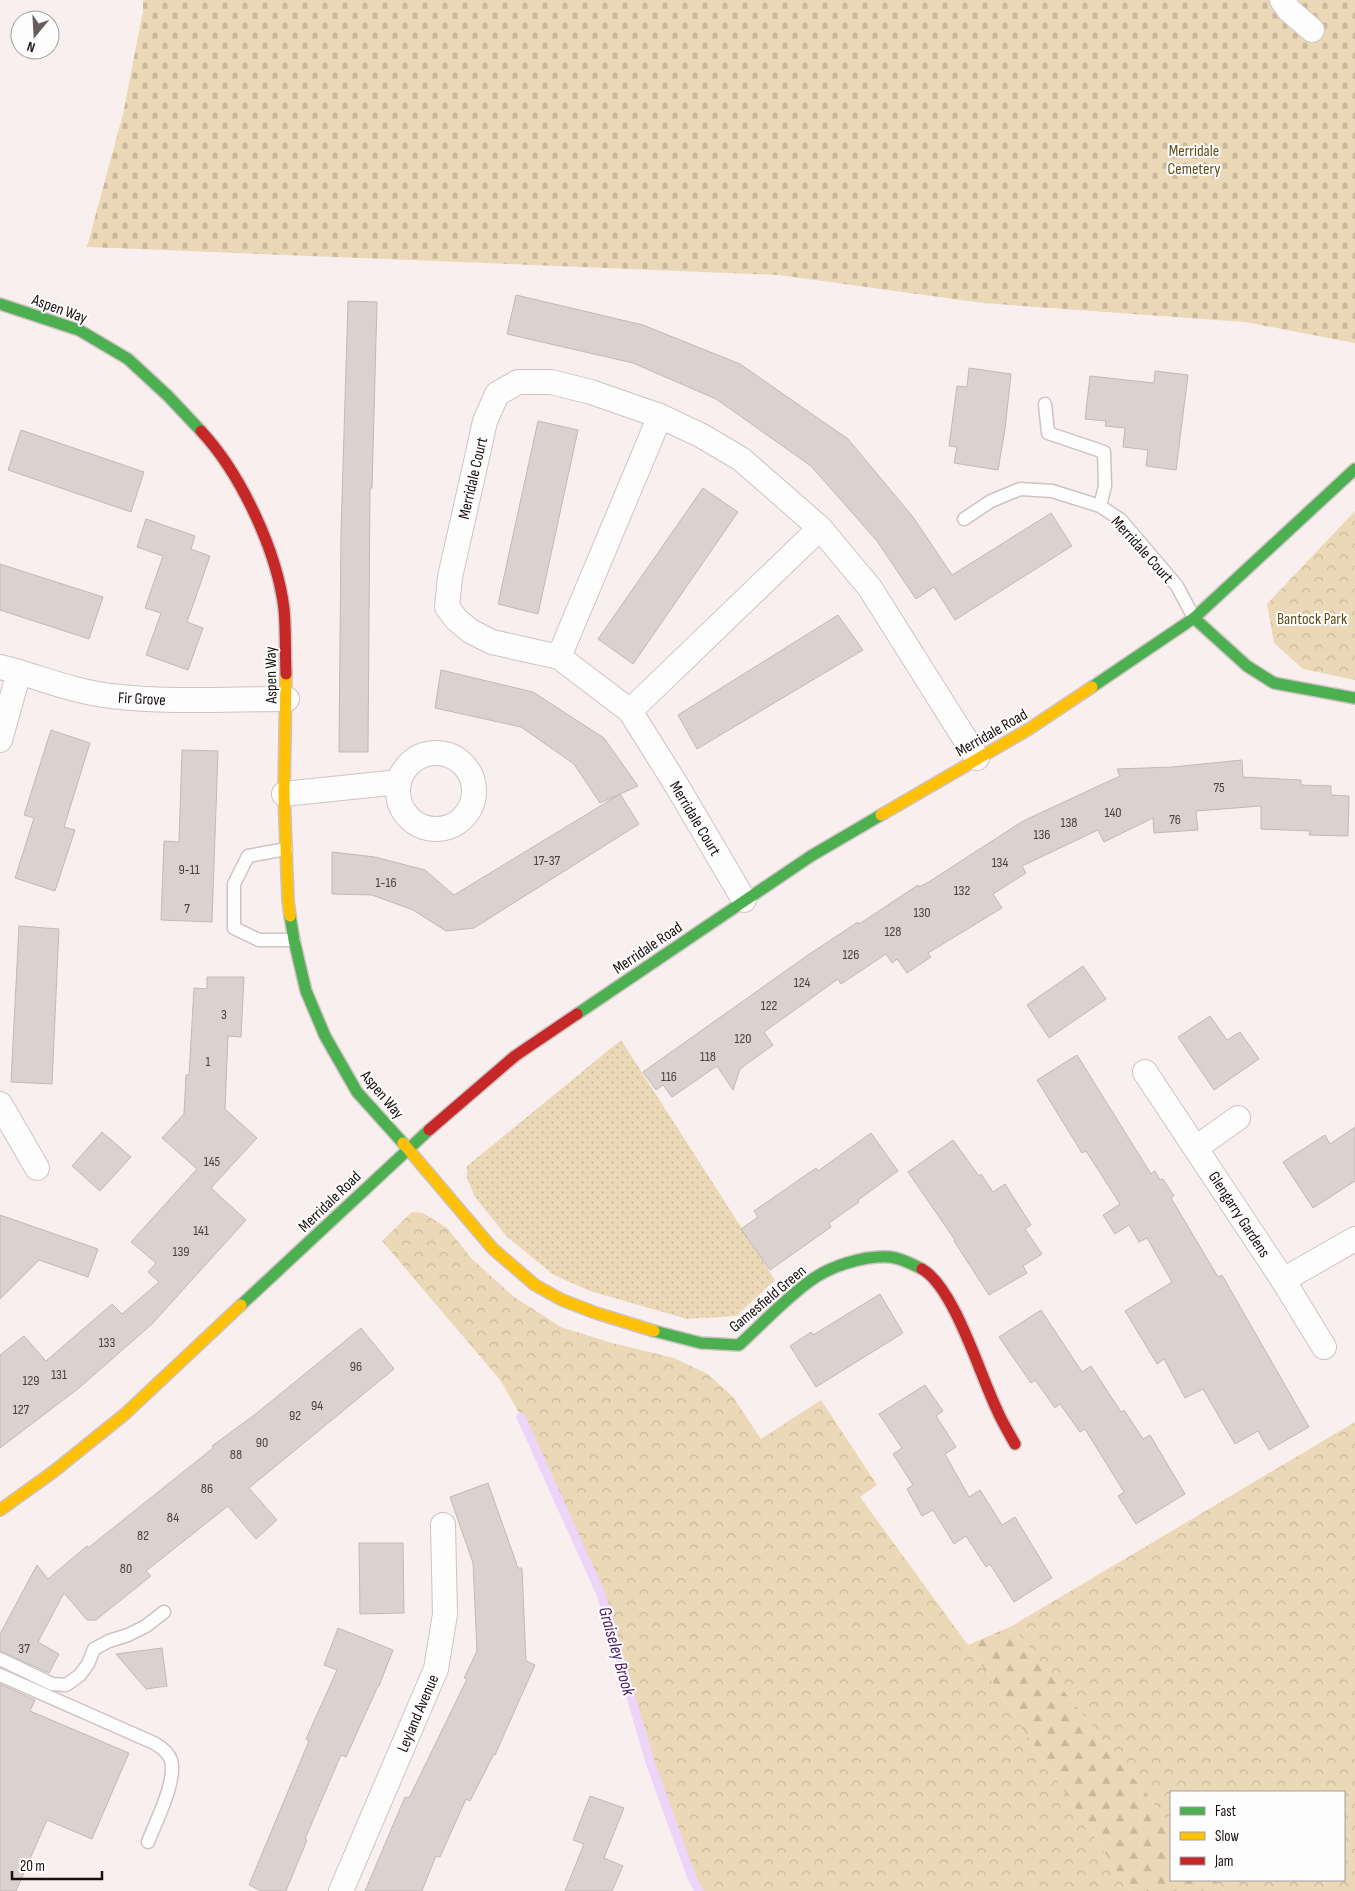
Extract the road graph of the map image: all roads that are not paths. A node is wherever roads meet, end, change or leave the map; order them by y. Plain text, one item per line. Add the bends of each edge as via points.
1 (1282, 0) edge
2 (1312, 30) dead end
3 (0, 304) edge
4 (1045, 404) dead end
5 (660, 416) junction
6 (1355, 470) edge
7 (1100, 506) junction
8 (964, 519) dead end
9 (820, 528) junction
10 (1194, 618) junction
11 (559, 657) junction
12 (9, 669) edge
13 (1355, 698) edge
14 (287, 699) junction
15 (630, 711) junction
16 (0, 740) edge
17 (977, 758) junction
18 (399, 782) dead end
19 (284, 794) junction
20 (286, 849) junction
21 (744, 900) junction
22 (294, 940) junction
23 (1145, 1072) dead end
24 (0, 1104) edge
25 (1238, 1118) dead end
26 (408, 1148) junction
27 (1197, 1148) junction
28 (37, 1168) dead end
29 (1355, 1239) edge
30 (1283, 1280) junction
31 (1324, 1348) dead end
32 (1015, 1444) dead end
33 (0, 1510) edge
34 (443, 1525) dead end
35 (164, 1612) dead end
36 (0, 1660) edge
37 (0, 1675) edge
38 (148, 1842) dead end
39 (341, 1891) edge

1 - 2 street
3 - 14 street, Aspen Way via 79,330 128,359 213,444 242,488 277,573 284,609
4 - 7 lane via 1048,433 1104,452 1105,486
5 - 9 street, Merridale Court via 741,459
5 - 11 street
5 - 11 street, Merridale Court via 551,382 518,382 497,394 485,421 450,577 447,607 470,631 492,642
6 - 10 street, Merridale Road
7 - 8 lane, Merridale Court via 1052,491 1020,489 991,501
7 - 10 lane, Merridale Court via 1122,520 1177,586
9 - 15 street
9 - 17 street, Merridale Court via 870,588
10 - 13 street via 1247,666 1274,683
10 - 17 street, Merridale Road via 1028,729
11 - 15 street, Merridale Court
12 - 14 street, Fir Grove via 85,692 111,696
12 - 16 street
14 - 19 street, Aspen Way
15 - 21 street, Merridale Court
17 - 21 street, Merridale Road via 811,856
18 - 19 street
19 - 20 street, Aspen Way
20 - 22 street, Aspen Way
20 - 22 lane via 248,856 234,884 234,928 259,940
21 - 26 street, Merridale Road via 515,1056
22 - 26 street, Aspen Way via 306,991 325,1036 356,1092
23 - 27 street, Glengarry Gardens
24 - 28 street
25 - 27 street
26 - 32 street, Gamesfield Green via 493,1249 535,1285 596,1313 701,1343 739,1346 811,1280 836,1267 863,1258 890,1257 909,1262 929,1273 952,1302 997,1411
26 - 33 street, Merridale Road via 125,1414
27 - 30 street, Glengarry Gardens
29 - 30 street
30 - 31 street, Glengarry Gardens
34 - 39 street, Leyland Avenue via 445,1614 436,1669
35 - 36 lane via 146,1626 94,1649 80,1675 66,1685 52,1684
37 - 38 lane via 154,1743 168,1754 172,1775

